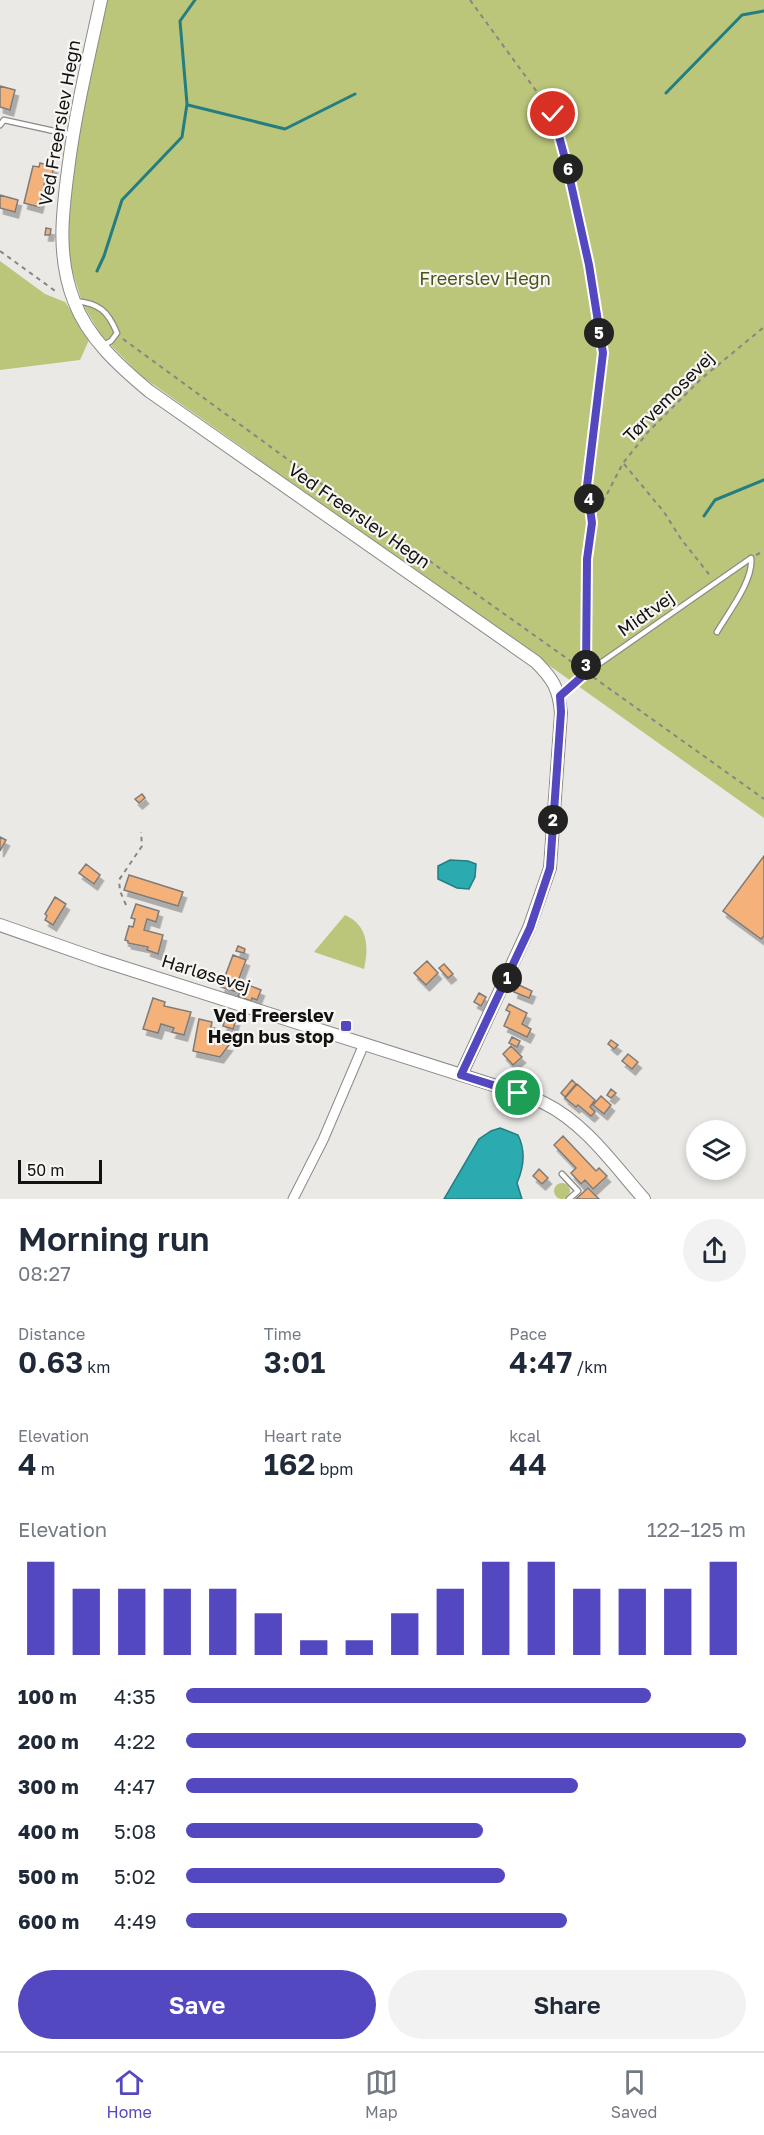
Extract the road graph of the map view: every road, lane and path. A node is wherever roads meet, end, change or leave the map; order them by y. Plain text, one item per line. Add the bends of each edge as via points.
1 (101, 0) edge
2 (470, 0) edge
3 (0, 125) edge
4 (72, 135) junction
5 (0, 250) edge
6 (74, 301) junction
7 (764, 327) edge
8 (117, 333) junction
9 (102, 346) junction
10 (624, 463) junction
11 (592, 523) junction
12 (587, 559) joint
13 (715, 583) junction
14 (717, 632) dead end
15 (586, 673) junction
16 (560, 696) junction
17 (764, 799) edge
18 (141, 832) dead end
19 (126, 905) dead end
20 (0, 925) edge
21 (364, 1044) junction
22 (461, 1075) junction
23 (562, 1174) dead end
24 (293, 1199) edge
25 (569, 1199) edge
26 (644, 1199) edge

1 - 4 street, Ved Freerslev Hegn
2 - 11 path via 553,114 567,166 603,353 587,486
3 - 4 lane via 4,120
4 - 6 street, Ved Freerslev Hegn via 61,239
5 - 6 path via 51,289
6 - 8 lane via 96,305 110,317
6 - 9 street, Ved Freerslev Hegn
7 - 10 path, Tørvemosevej via 701,379 648,432
8 - 9 lane
8 - 15 path via 273,450
9 - 16 street, Ved Freerslev Hegn via 149,391 536,662
10 - 11 path, Tørvemosevej
10 - 13 path
11 - 12 path, Tørvemosevej
12 - 15 lane
13 - 14 lane, Midtvej via 751,558 752,566 741,591
13 - 15 lane, Midtvej
15 - 16 lane, Midtvej
15 - 17 path
16 - 22 street via 550,868 530,928
18 - 19 path via 142,846 119,880
20 - 21 street, Harløsevej
21 - 22 street, Harløsevej
21 - 24 street
22 - 26 street, Harløsevej via 536,1100 564,1115 595,1143
23 - 25 lane via 578,1191

